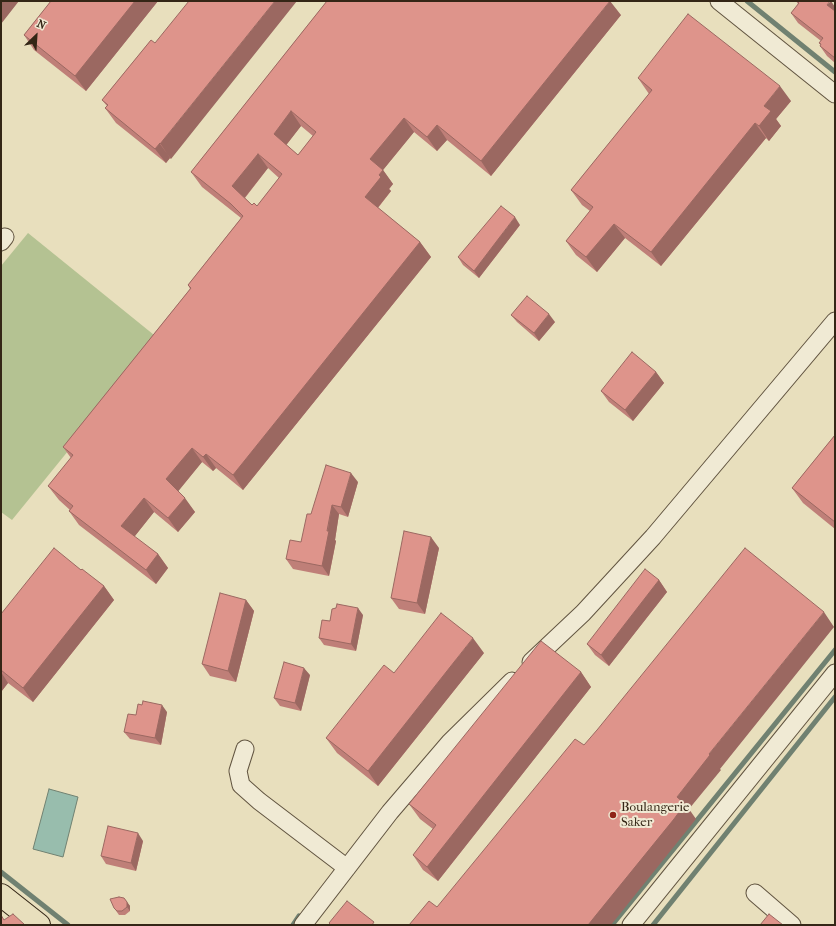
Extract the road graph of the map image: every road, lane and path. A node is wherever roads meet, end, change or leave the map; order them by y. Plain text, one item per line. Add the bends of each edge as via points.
1 (719, 1) edge
2 (835, 94) edge
3 (835, 321) edge
4 (835, 673) edge
5 (245, 750) dead end
6 (347, 868) junction
7 (755, 893) dead end
8 (1, 895) edge
9 (39, 925) edge
10 (303, 925) edge
11 (631, 925) edge
12 (792, 925) edge

1 - 2 street
3 - 6 street via 643,548 583,613 450,742 390,812
4 - 11 street
5 - 6 street via 238,771 241,785
6 - 10 street
7 - 12 street
8 - 9 main road

